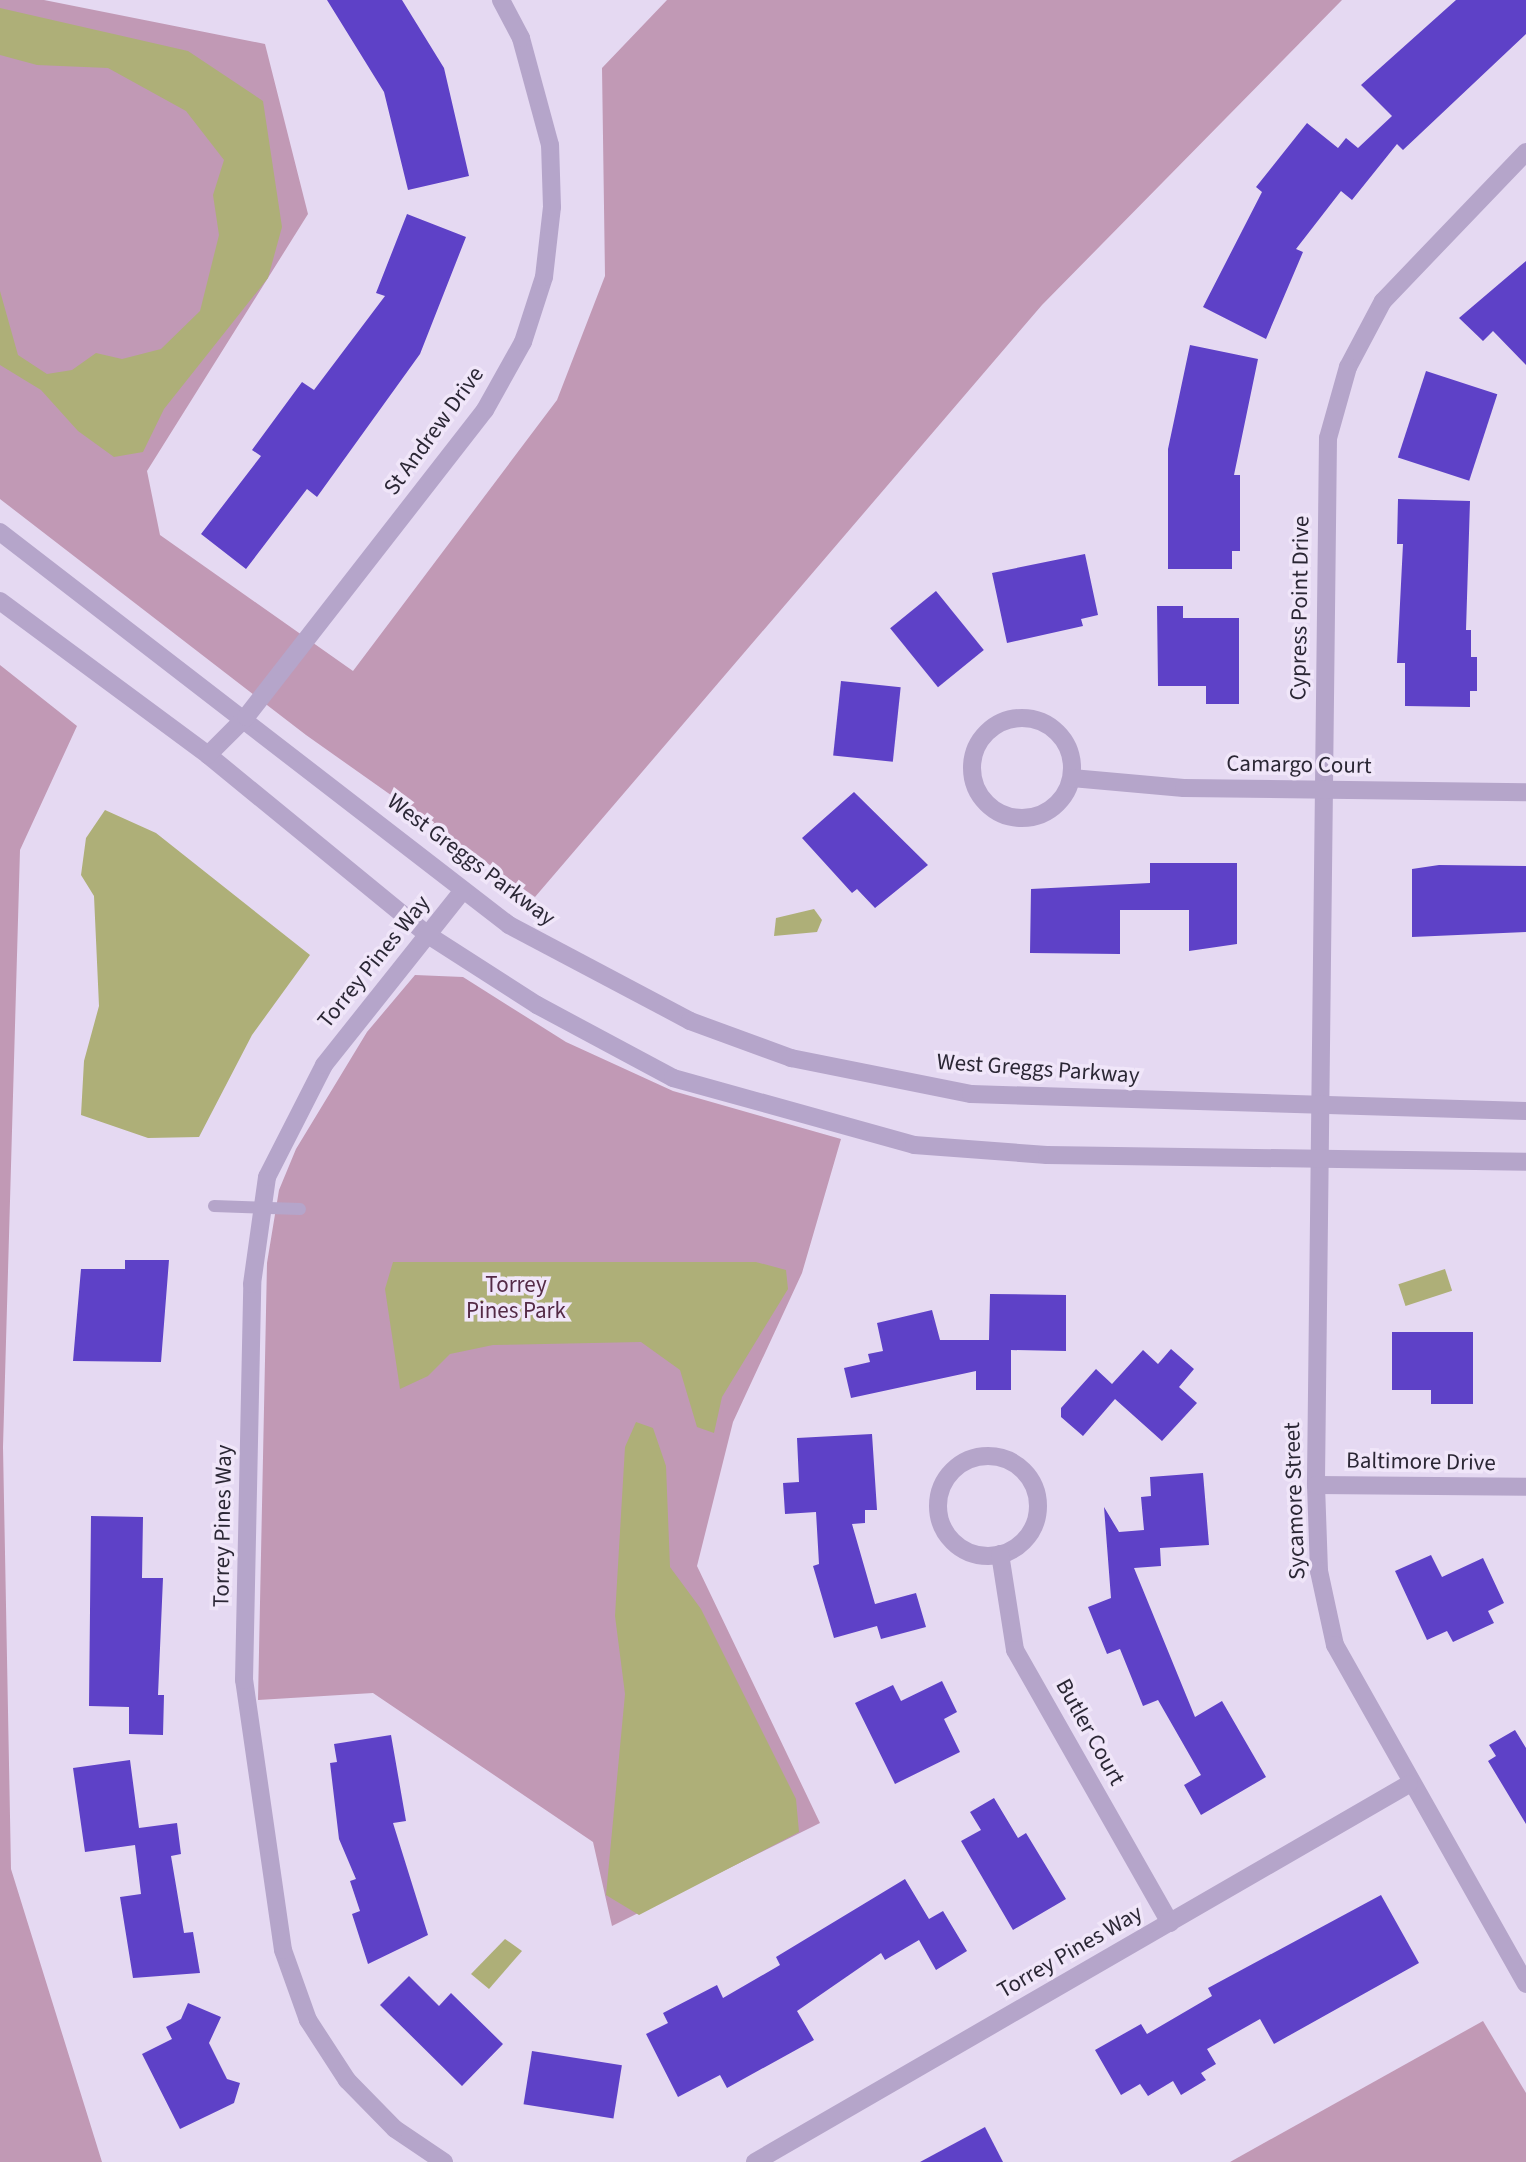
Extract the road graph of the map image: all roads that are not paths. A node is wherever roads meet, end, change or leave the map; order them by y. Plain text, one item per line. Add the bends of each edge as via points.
1 (501, 0) edge
2 (1526, 152) edge
3 (0, 532) edge
4 (0, 601) edge
5 (246, 717) junction
6 (208, 755) junction
7 (1072, 778) junction
8 (1323, 790) junction
9 (1526, 792) edge
10 (463, 890) junction
11 (428, 935) junction
12 (1318, 1108) junction
13 (1526, 1111) edge
14 (1318, 1133) joint
15 (1318, 1161) junction
16 (1526, 1162) edge
17 (214, 1206) dead end
18 (300, 1209) dead end
19 (259, 1210) junction
20 (1316, 1485) junction
21 (1526, 1487) edge
22 (1000, 1555) junction
23 (1409, 1784) junction
24 (1170, 1923) junction
25 (1526, 1984) edge
26 (444, 2162) edge
27 (755, 2162) edge

1 - 5 street, St Andrew Drive via 522,38 550,145 552,207 544,277 523,342 485,410
2 - 8 street, Cypress Point Drive via 1383,301 1337,397 1324,528
3 - 5 street, West Greggs Parkway
4 - 6 street
5 - 6 street, St Andrew Drive
5 - 10 street, West Greggs Parkway
6 - 11 street
7 - 7 street via 1065,740 1040,720 999,723 973,754 980,794 1013,818 1046,812 1060,803
7 - 8 street, Camargo Court
8 - 9 street, Camargo Court
8 - 12 street, Cypress Point Drive
10 - 11 street, Torrey Pines Way
10 - 12 street, West Greggs Parkway via 601,979 791,1058 971,1094
11 - 15 street via 537,1005 673,1077 796,1116 914,1145
11 - 19 street, Torrey Pines Way via 324,1065 286,1131
12 - 13 street, West Greggs Parkway
12 - 14 street, Cypress Point Drive
14 - 15 street, Sycamore Street
15 - 16 street
15 - 20 street, Sycamore Street
17 - 19 lane
18 - 19 lane
19 - 26 street, Torrey Pines Way via 244,1680 283,1950 308,2020 347,2080 395,2129
20 - 21 street, Baltimore Drive
20 - 23 street, Sycamore Street via 1319,1571 1335,1645
22 - 22 street via 963,1550 941,1526 937,1510 946,1478 972,1458 1005,1458 1025,1473 1037,1494 1034,1527 1025,1541
22 - 24 street, Butler Court via 1016,1650
23 - 24 street, Torrey Pines Way
23 - 25 street, Sycamore Street
24 - 27 street, Torrey Pines Way

